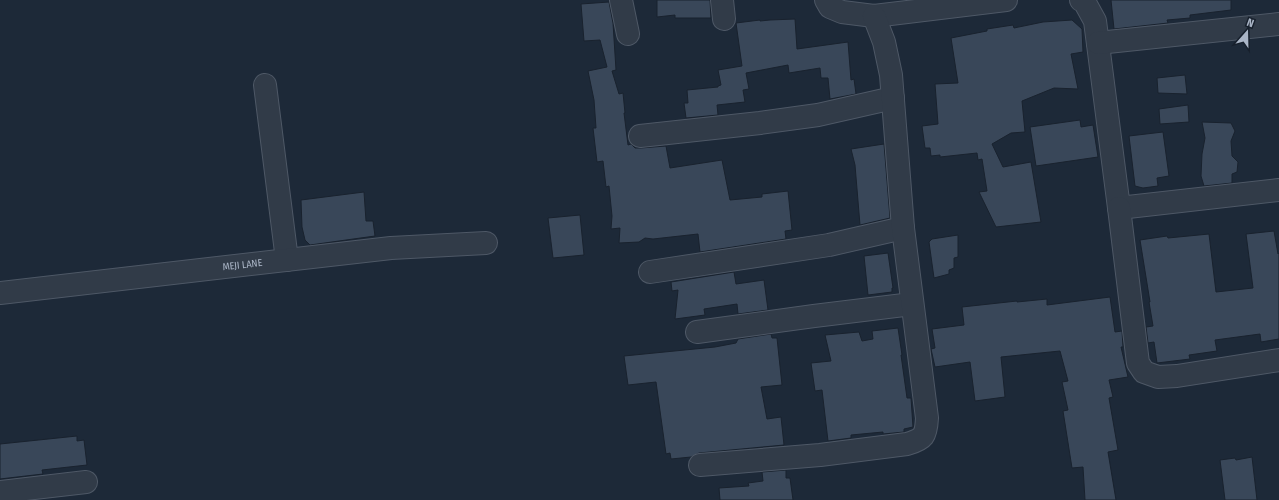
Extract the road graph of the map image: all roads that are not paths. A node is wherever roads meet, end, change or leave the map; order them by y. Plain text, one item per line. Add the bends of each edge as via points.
1 (620, 0) edge
2 (826, 0) edge
3 (1006, 0) edge
4 (1081, 0) edge
5 (874, 16) junction
6 (1279, 24) edge
7 (628, 34) dead end
8 (1098, 43) junction
9 (265, 85) dead end
10 (894, 98) junction
11 (640, 136) dead end
12 (1279, 190) edge
13 (1120, 208) junction
14 (903, 228) junction
15 (486, 243) dead end
16 (287, 260) junction
17 (650, 272) dead end
18 (0, 293) edge
19 (912, 304) junction
20 (697, 332) dead end
21 (1279, 360) edge
22 (700, 465) dead end
23 (86, 482) dead end
24 (0, 492) edge

1 - 7 street
2 - 5 street via 830,7 842,12
3 - 5 street
4 - 8 street via 1095,21
5 - 10 street via 884,42
6 - 8 street
8 - 13 street
9 - 16 street
10 - 11 street via 804,117
10 - 14 street
12 - 13 street
13 - 21 street via 1138,363 1144,372 1158,377 1177,376
14 - 17 street via 829,245
14 - 19 street
15 - 16 street, MEJI LANE via 391,248
16 - 18 street, MEJI LANE
19 - 20 street
19 - 22 street via 927,418 926,431 919,440 907,444 828,454
23 - 24 street

